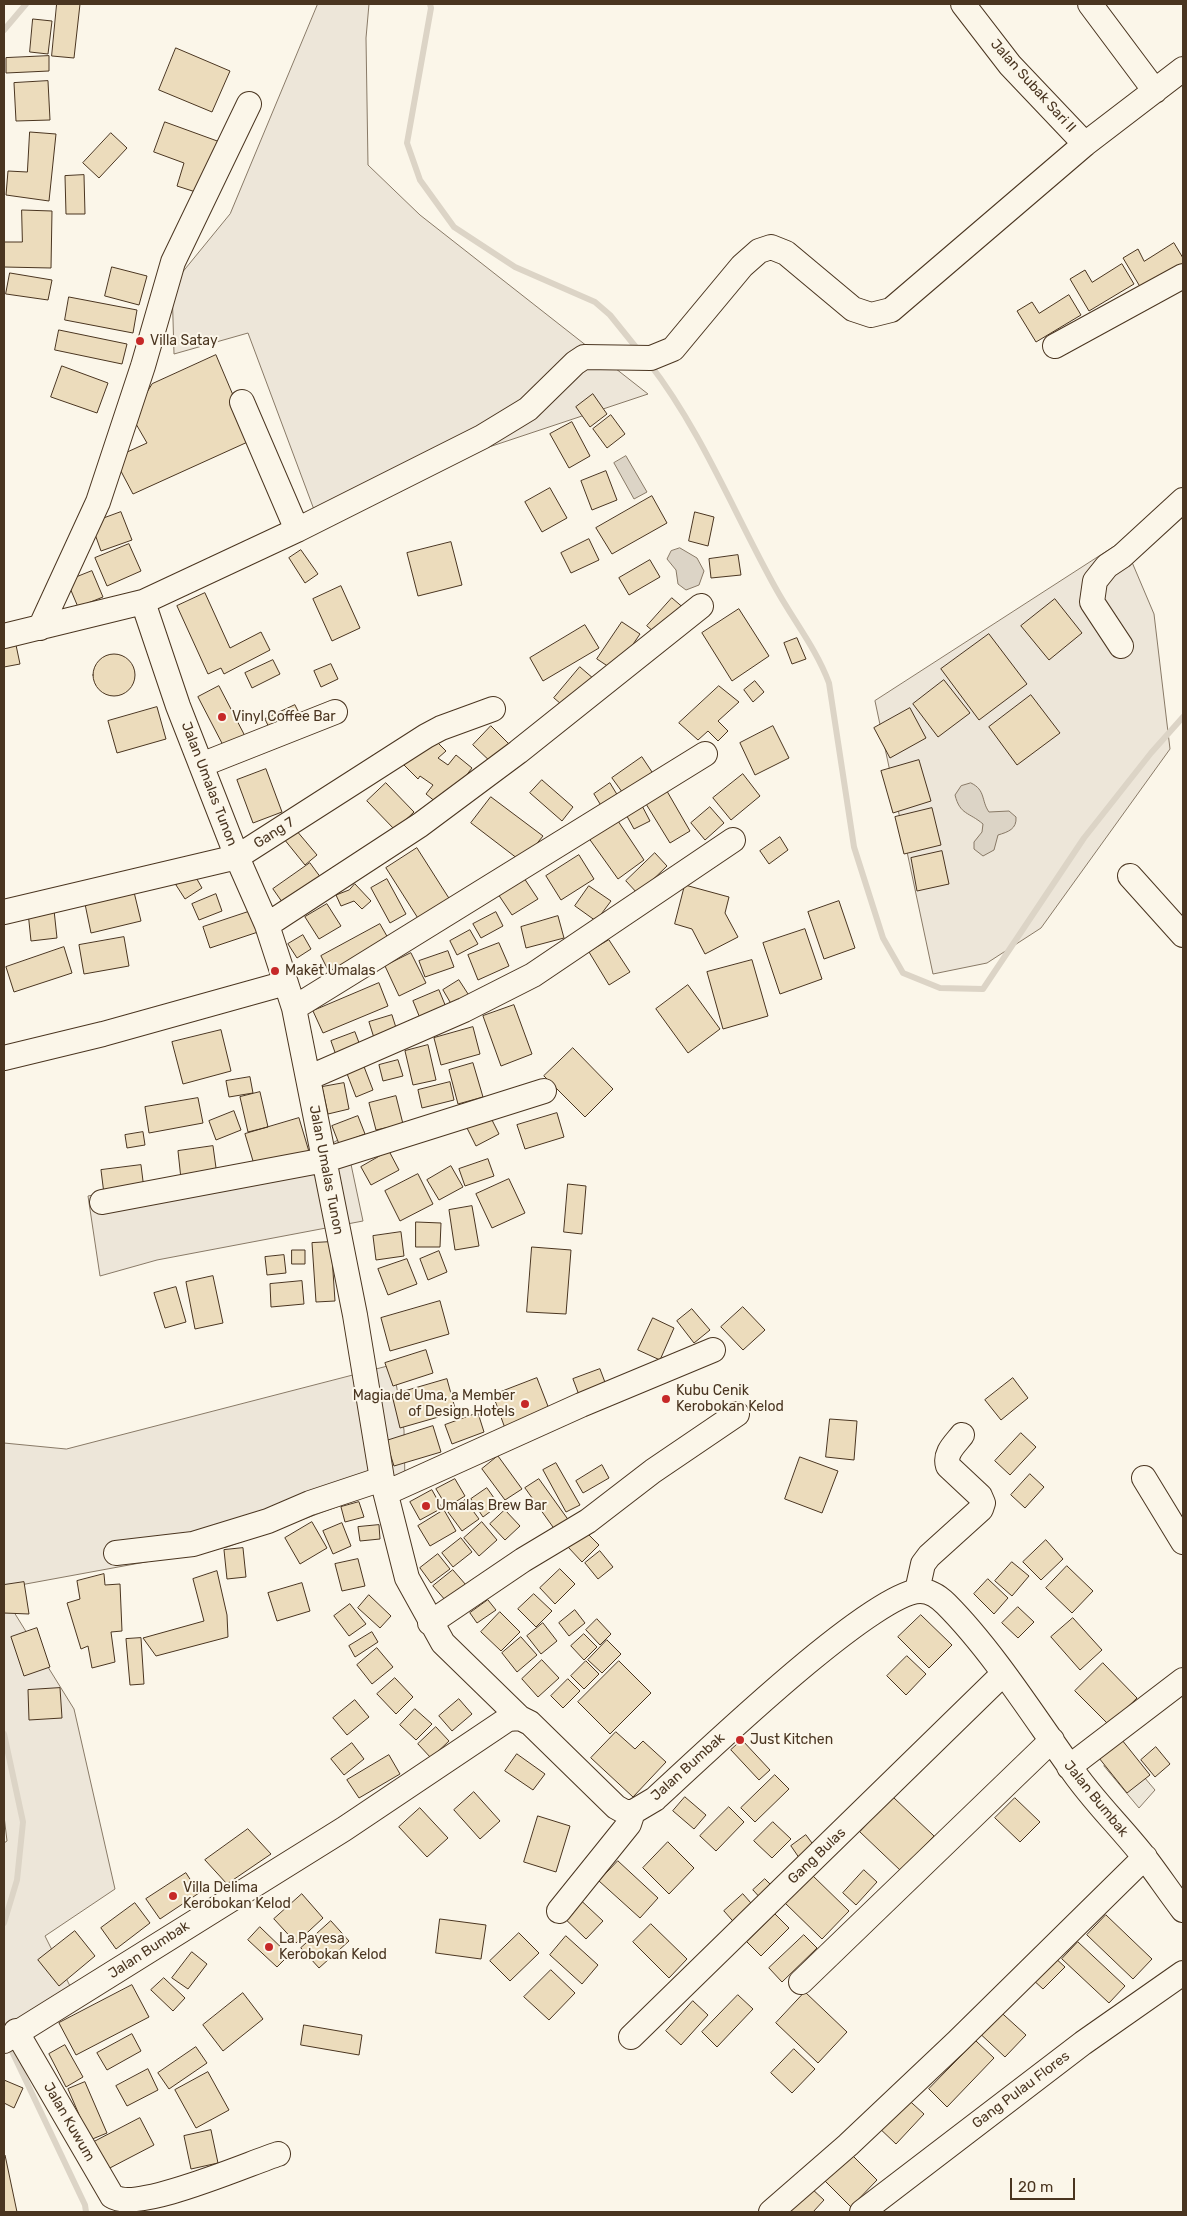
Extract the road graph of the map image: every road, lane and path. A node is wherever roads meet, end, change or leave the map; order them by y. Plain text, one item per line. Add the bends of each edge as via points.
1 (962, 4) edge
2 (1090, 4) edge
3 (1183, 69) edge
4 (1155, 91) junction
5 (249, 104) dead end
6 (1085, 144) junction
7 (1183, 276) edge
8 (1055, 346) dead end
9 (242, 402) dead end
10 (1183, 500) edge
11 (297, 530) junction
12 (143, 602) junction
13 (701, 606) dead end
14 (40, 628) junction
15 (4, 636) edge
16 (1121, 646) dead end
17 (493, 709) dead end
18 (335, 712) dead end
19 (705, 754) dead end
20 (201, 765) junction
21 (732, 840) dead end
22 (237, 857) junction
23 (1130, 876) dead end
24 (4, 912) edge
25 (267, 925) junction
26 (1183, 936) edge
27 (286, 983) junction
28 (294, 1008) junction
29 (4, 1058) edge
30 (308, 1078) junction
31 (544, 1091) dead end
32 (325, 1160) junction
33 (102, 1202) dead end
34 (713, 1350) dead end
35 (737, 1414) dead end
36 (962, 1435) dead end
37 (1144, 1478) dead end
38 (384, 1486) junction
39 (1183, 1542) edge
40 (116, 1553) dead end
41 (917, 1591) junction
42 (430, 1623) junction
43 (1002, 1674) junction
44 (1183, 1680) edge
45 (520, 1718) junction
46 (1052, 1740) junction
47 (1069, 1767) junction
48 (633, 1812) junction
49 (1145, 1857) junction
50 (1182, 1905) edge
51 (559, 1911) dead end
52 (1183, 1973) edge
53 (802, 1982) dead end
54 (10, 2036) edge
55 (631, 2037) dead end
56 (278, 2154) dead end
57 (107, 2204) edge
58 (771, 2212) edge
59 (862, 2212) edge

1 - 6 street, Jalan Subak Sari II via 1010,65
2 - 4 street
3 - 4 street
4 - 6 street
5 - 14 street via 173,262 98,502
6 - 11 street via 891,310 870,315 853,309 786,253 771,247 759,251 742,266 673,349 651,358 584,357 528,409 482,437
7 - 8 street
9 - 11 street
10 - 16 street via 1107,566 1095,581 1092,602
11 - 12 street
12 - 14 street
12 - 20 street, Jalan Umalas Tunon
13 - 25 street via 435,814
14 - 15 street
17 - 22 street, Gang 7 via 426,736
18 - 20 street
19 - 28 street
20 - 22 street, Jalan Umalas Tunon
21 - 30 street via 533,975 464,1010
22 - 24 street, Gang 7
22 - 25 street, Jalan Umalas Tunon
23 - 26 street
25 - 27 street, Jalan Umalas Tunon
27 - 28 street, Jalan Umalas Tunon
27 - 29 street via 104,1034
28 - 30 street, Jalan Umalas Tunon
30 - 32 street, Jalan Umalas Tunon
31 - 32 street
32 - 33 street
32 - 38 street, Jalan Umalas Tunon via 356,1315
34 - 38 street
35 - 42 street via 653,1471 588,1521
36 - 41 street via 948,1452 946,1460 983,1503 981,1509 929,1556
37 - 39 street
38 - 40 street via 310,1503 268,1521 193,1544
38 - 42 street, Jalan Umalas Tunon via 407,1578
41 - 43 street, Jalan Bumbak via 929,1592 945,1602
41 - 48 street, Jalan Bumbak via 892,1600 844,1634 744,1716 655,1799
42 - 45 street, Jalan Umalas Tunon via 443,1643
43 - 46 street, Jalan Bumbak
43 - 55 street, Gang Bulas
44 - 47 street
45 - 48 street via 530,1723 616,1807
45 - 54 street, Jalan Bumbak via 508,1719 344,1829
46 - 47 street, Jalan Bumbak
46 - 53 street
47 - 49 street, Jalan Bumbak
48 - 51 street via 629,1824
49 - 50 street, Jalan Bumbak
49 - 58 street via 957,2042
52 - 59 street, Gang Pulau Flores via 1083,2043
54 - 57 street, Jalan Kuwum
56 - 57 street via 148,2199

